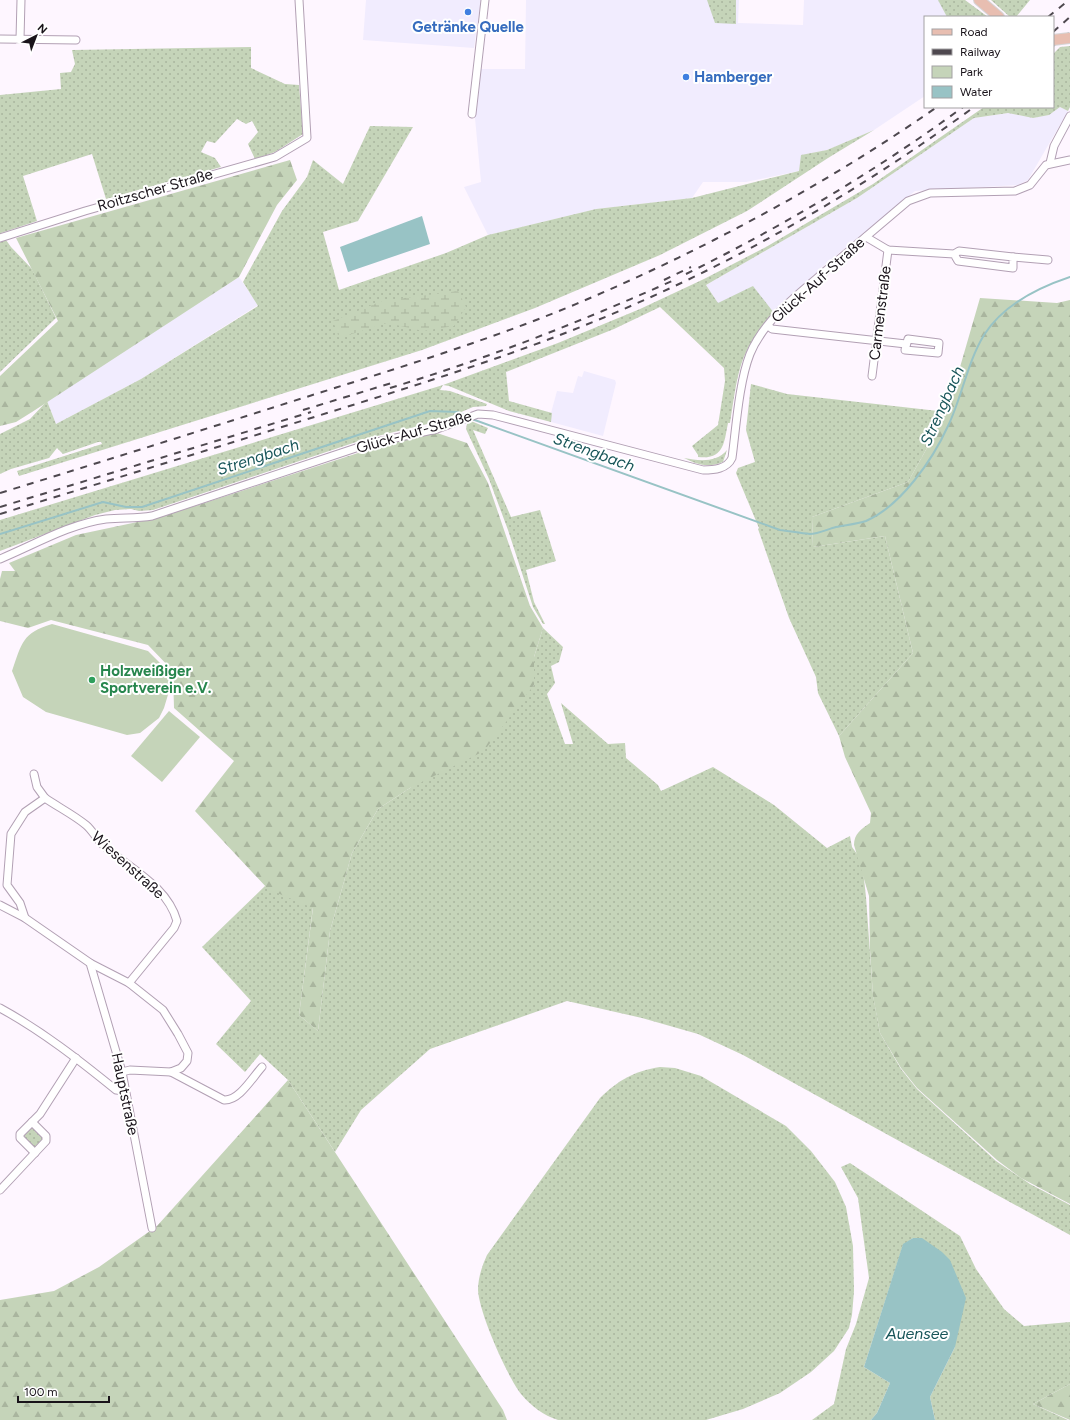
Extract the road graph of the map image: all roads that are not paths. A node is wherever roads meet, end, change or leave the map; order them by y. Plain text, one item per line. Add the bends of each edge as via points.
1 (21, 0) edge
2 (299, 0) edge
3 (484, 0) edge
4 (979, 0) edge
5 (998, 16) edge
6 (1070, 38) edge
7 (0, 39) edge
8 (20, 39) junction
9 (76, 40) dead end
10 (1054, 40) edge
11 (472, 114) dead end
12 (1070, 116) edge
13 (1070, 160) edge
14 (1050, 163) junction
15 (866, 237) junction
16 (0, 238) edge
17 (888, 250) junction
18 (954, 254) junction
19 (1013, 257) junction
20 (1048, 260) dead end
21 (768, 326) junction
22 (876, 340) junction
23 (906, 344) dead end
24 (872, 376) dead end
25 (0, 559) edge
26 (34, 774) dead end
27 (45, 798) junction
28 (0, 905) edge
29 (25, 918) junction
30 (90, 963) junction
31 (129, 982) junction
32 (0, 1008) edge
33 (76, 1058) junction
34 (262, 1068) dead end
35 (122, 1072) junction
36 (171, 1072) junction
37 (125, 1091) junction
38 (32, 1122) junction
39 (35, 1153) junction
40 (0, 1190) edge
41 (152, 1228) dead end

1 - 8 street
2 - 16 street, Roitzscher Straße via 307,138 275,157
3 - 11 street
4 - 5 main road
6 - 10 main road, bridge
7 - 8 street
8 - 9 street
12 - 14 street via 1054,146
13 - 14 street
14 - 15 street, Glück-Auf-Straße via 1042,168 1030,184 1015,191 930,193 918,196 908,201
15 - 17 street
15 - 21 street, Glück-Auf-Straße via 800,293
17 - 18 street
17 - 22 street, Carmenstraße
18 - 19 street via 959,251
18 - 19 street via 958,261 1013,268
19 - 20 street
21 - 22 street via 772,329
21 - 25 street, Glück-Auf-Straße via 756,341 746,365 732,458 730,463 720,468 703,470 493,415 478,414 437,429 368,444 152,516 106,519 77,527
22 - 23 street
22 - 24 street, Carmenstraße
26 - 27 street, Wiesenstraße via 37,787
27 - 29 street via 25,812 11,834 7,885 20,903
27 - 31 street, Wiesenstraße via 86,825 101,843 142,875 174,908 177,921 174,928
28 - 29 street
29 - 30 street
30 - 31 street
30 - 35 street, Hauptstraße
31 - 36 street via 163,1010 188,1053 187,1061 181,1068
32 - 33 street via 28,1024
33 - 37 street via 116,1090
33 - 38 street via 40,1114
34 - 36 street via 238,1095 230,1100 224,1100
35 - 36 street
35 - 37 street, Hauptstraße
37 - 41 street, Hauptstraße
38 - 39 street via 46,1136 46,1141
38 - 39 street via 20,1134 20,1138
39 - 40 street

